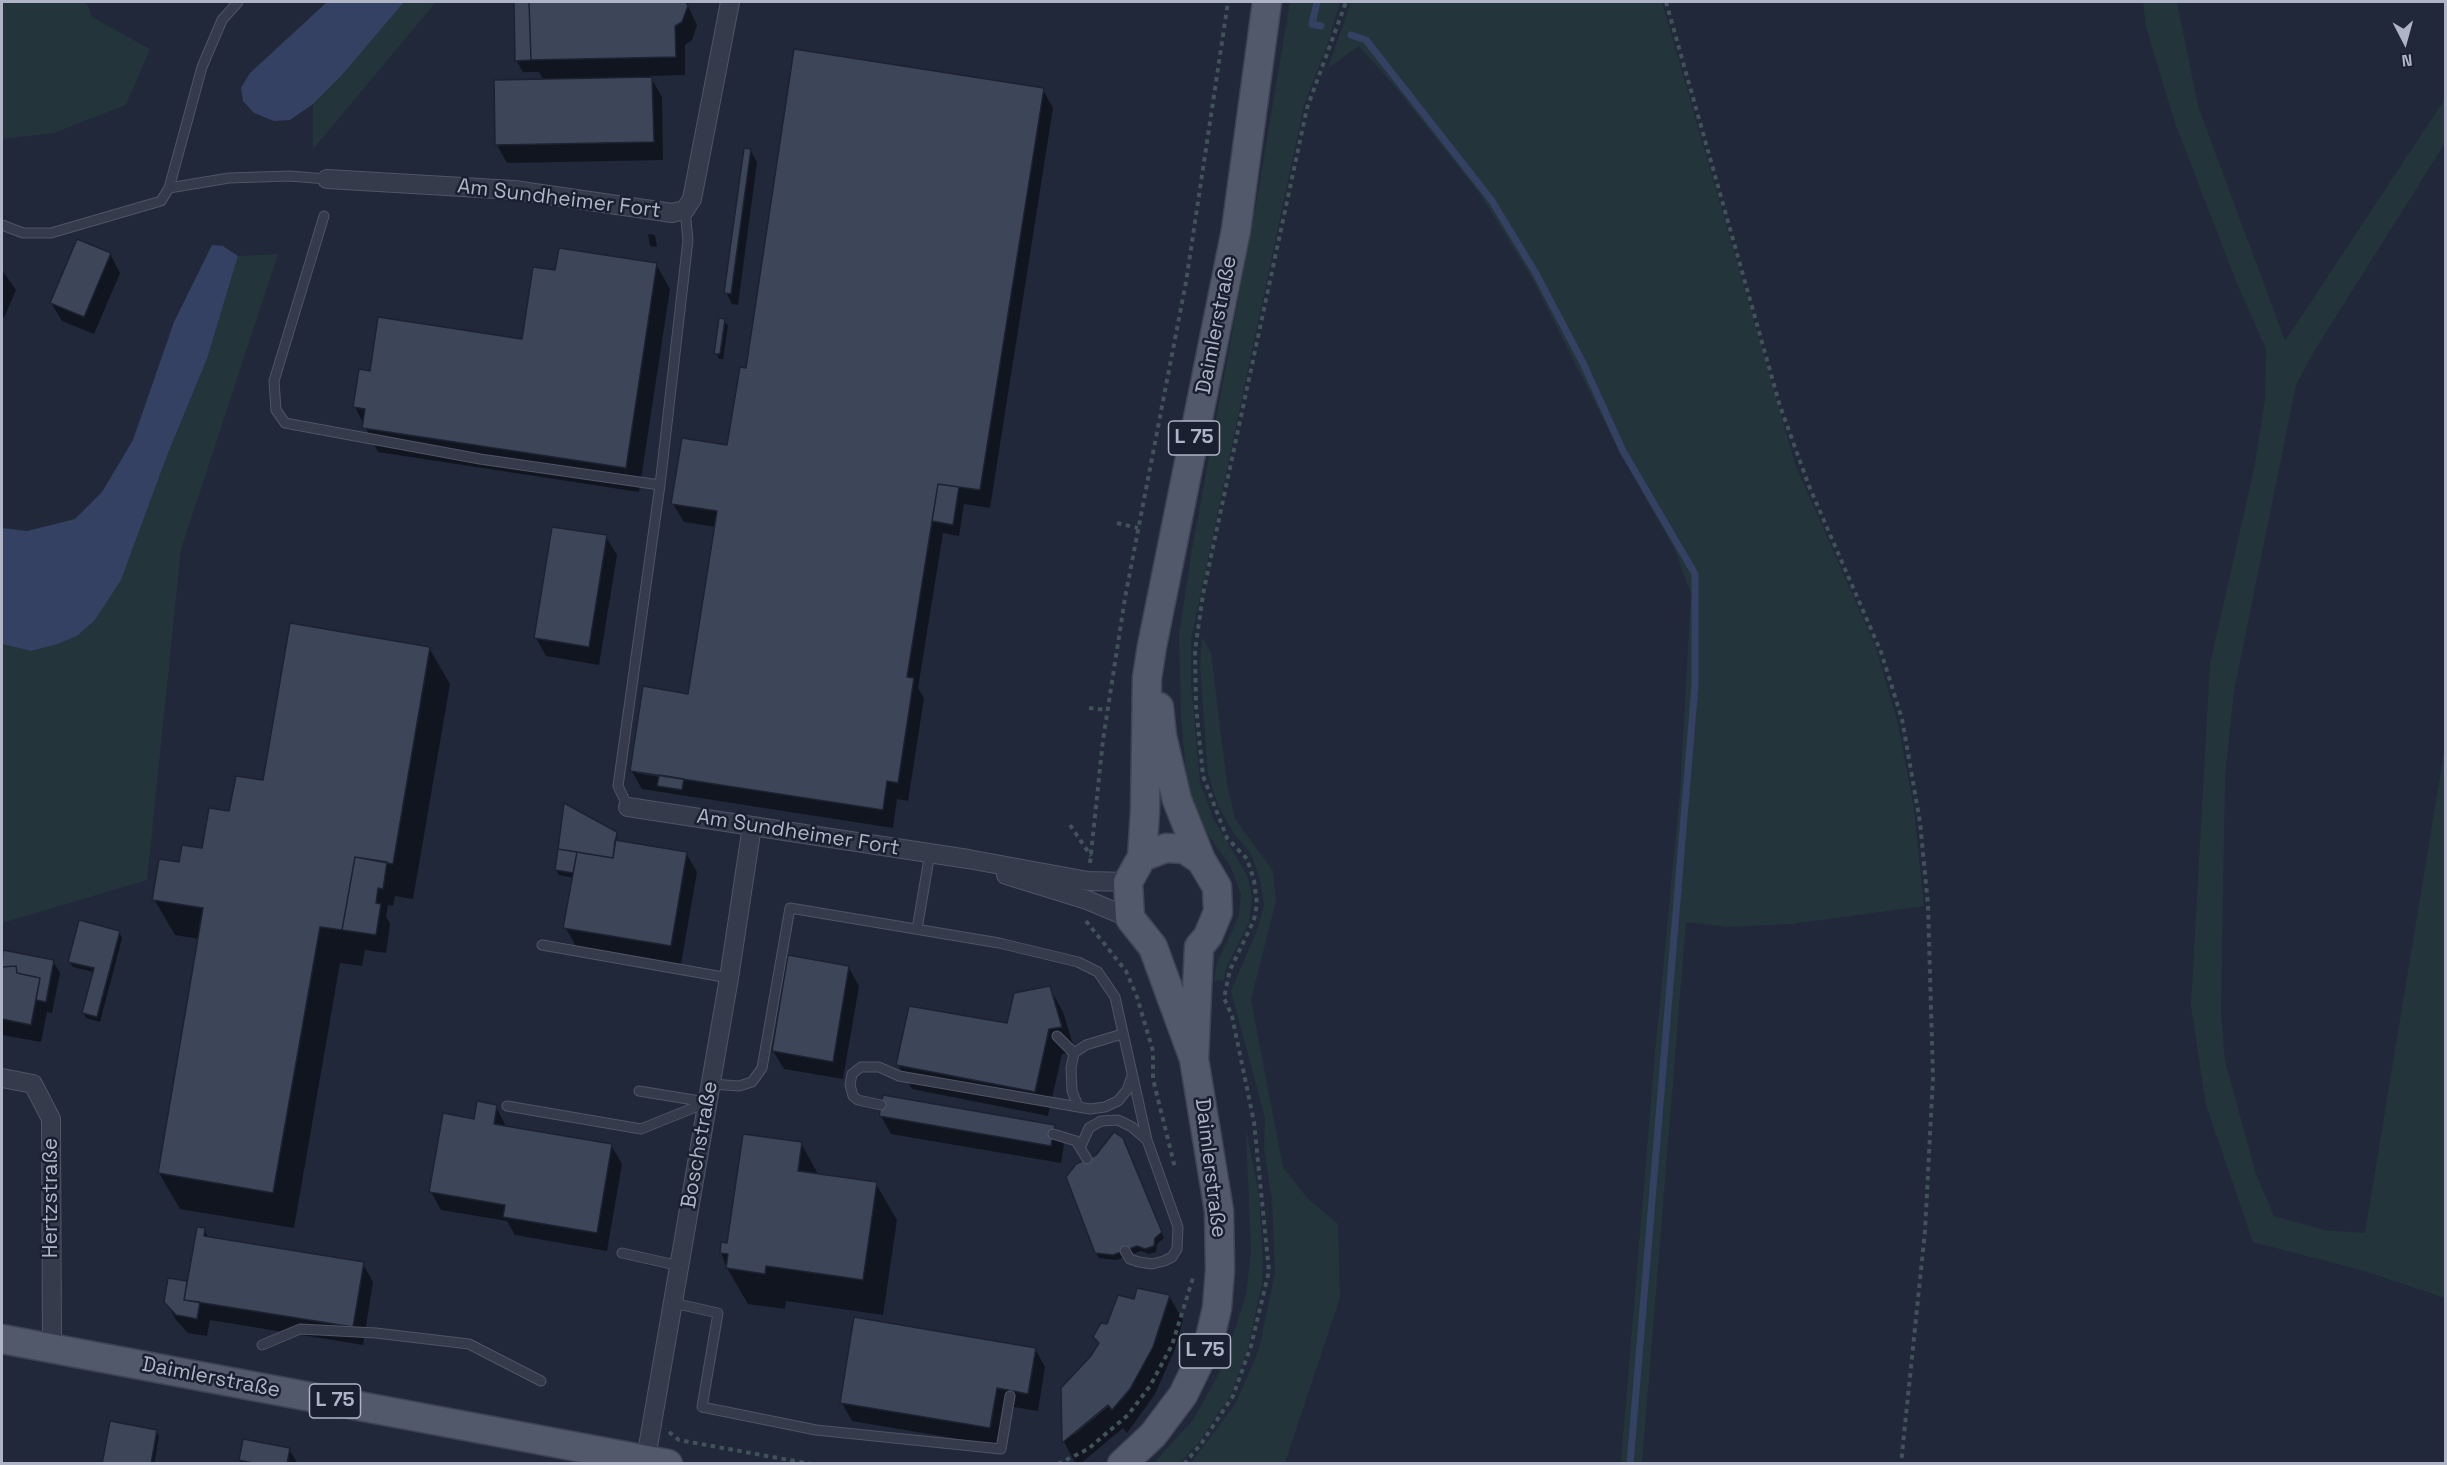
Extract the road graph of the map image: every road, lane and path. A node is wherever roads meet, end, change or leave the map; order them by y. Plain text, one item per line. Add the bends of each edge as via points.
1 (238, 2) edge
2 (730, 2) edge
3 (1227, 2) edge
4 (1267, 2) edge
5 (1346, 2) edge
6 (1666, 2) edge
7 (327, 179) joint
8 (169, 188) junction
9 (685, 210) junction
10 (324, 216) dead end
11 (2, 225) edge
12 (660, 486) junction
13 (1117, 523) dead end
14 (1138, 528) junction
15 (1152, 646) junction
16 (1089, 708) dead end
17 (1107, 710) junction
18 (628, 807) joint
19 (752, 825) junction
20 (1070, 825) dead end
21 (930, 853) junction
22 (1142, 857) junction
23 (968, 859) junction
24 (1201, 860) junction
25 (1128, 882) junction
26 (1130, 918) junction
27 (917, 929) junction
28 (542, 945) dead end
29 (1153, 947) junction
30 (1199, 947) junction
31 (729, 978) junction
32 (1226, 983) dead end
33 (1122, 1034) junction
34 (1057, 1036) dead end
35 (1074, 1053) junction
36 (1194, 1059) junction
37 (1132, 1076) junction
38 (2, 1078) edge
39 (639, 1091) dead end
40 (709, 1093) junction
41 (507, 1106) dead end
42 (881, 1106) dead end
43 (1078, 1106) junction
44 (1053, 1134) dead end
45 (1147, 1140) junction
46 (1081, 1146) junction
47 (1087, 1159) dead end
48 (1125, 1251) dead end
49 (622, 1253) dead end
50 (680, 1266) junction
51 (673, 1303) junction
52 (2, 1339) edge
53 (262, 1345) dead end
54 (52, 1347) junction
55 (541, 1381) dead end
56 (1010, 1396) dead end
57 (653, 1462) edge
58 (1122, 1464) edge
59 (1901, 1464) edge

1 - 8 lane via 222,20 202,67
2 - 9 street, Am Sundheimer Fort via 692,199
3 - 14 path via 1186,282
4 - 15 main road, Daimlerstraße / L 75 via 1236,230
5 - 32 path via 1307,108 1203,594 1195,651 1203,776 1227,838 1247,859 1257,904 1250,932
6 - 59 path via 1780,406 1809,486 1881,652 1902,719 1920,822 1928,905 1933,1077 1925,1231
7 - 8 lane via 229,178
7 - 9 street, Am Sundheimer Fort via 514,190 672,213
8 - 11 lane via 161,201 51,233 23,233
9 - 12 lane via 688,240
10 - 12 lane via 274,381 276,410 285,423 480,459
12 - 18 lane via 618,786
13 - 14 path
14 - 17 path
15 - 22 main road, Daimlerstraße / L 75 via 1147,688
15 - 24 main road, Daimlerstraße / L 75 via 1165,747 1177,800
16 - 17 path
17 - 20 path via 1091,856
18 - 19 street, Am Sundheimer Fort
19 - 21 street, Am Sundheimer Fort
19 - 31 street, Boschstraße
21 - 23 street, Am Sundheimer Fort
21 - 27 lane
22 - 24 main road via 1166,848 1184,849
22 - 25 main road, Daimlerstraße / L 75
23 - 25 street, Am Sundheimer Fort via 1088,881
23 - 26 street, Am Sundheimer Fort
24 - 30 main road, Daimlerstraße / L 75 via 1217,887 1218,912
25 - 26 main road
26 - 29 main road, Daimlerstraße / L 75
27 - 33 lane via 1054,955 1098,972 1115,997
27 - 40 lane via 790,908 762,1068 752,1082
28 - 31 lane
29 - 30 main road via 1176,952
29 - 36 main road, Daimlerstraße / L 75
30 - 36 main road, Daimlerstraße / L 75
31 - 40 street, Boschstraße
33 - 35 lane via 1086,1045
33 - 37 lane
34 - 35 lane
35 - 43 lane via 1072,1091
36 - 58 main road, Daimlerstraße / L 75 via 1219,1212 1217,1308 1209,1342 1183,1395 1153,1435
37 - 43 lane via 1118,1101 1090,1109
37 - 45 lane
38 - 54 street, Hertzstraße via 33,1084 51,1119
39 - 40 lane
40 - 41 lane via 641,1129
40 - 50 street, Boschstraße
42 - 43 lane via 853,1096 852,1074 861,1067 879,1067 899,1076
44 - 46 lane via 1067,1136
45 - 46 lane via 1118,1120 1101,1121 1089,1128
45 - 48 lane via 1178,1227 1177,1249 1172,1257 1152,1264 1130,1258
46 - 47 lane
49 - 50 lane
50 - 51 street, Boschstraße
51 - 56 lane via 718,1313 702,1407 816,1430 1001,1449
51 - 57 street, Boschstraße
52 - 54 main road, Daimlerstraße / L 75
53 - 55 lane via 300,1329 470,1344
54 - 57 main road, Daimlerstraße / L 75

